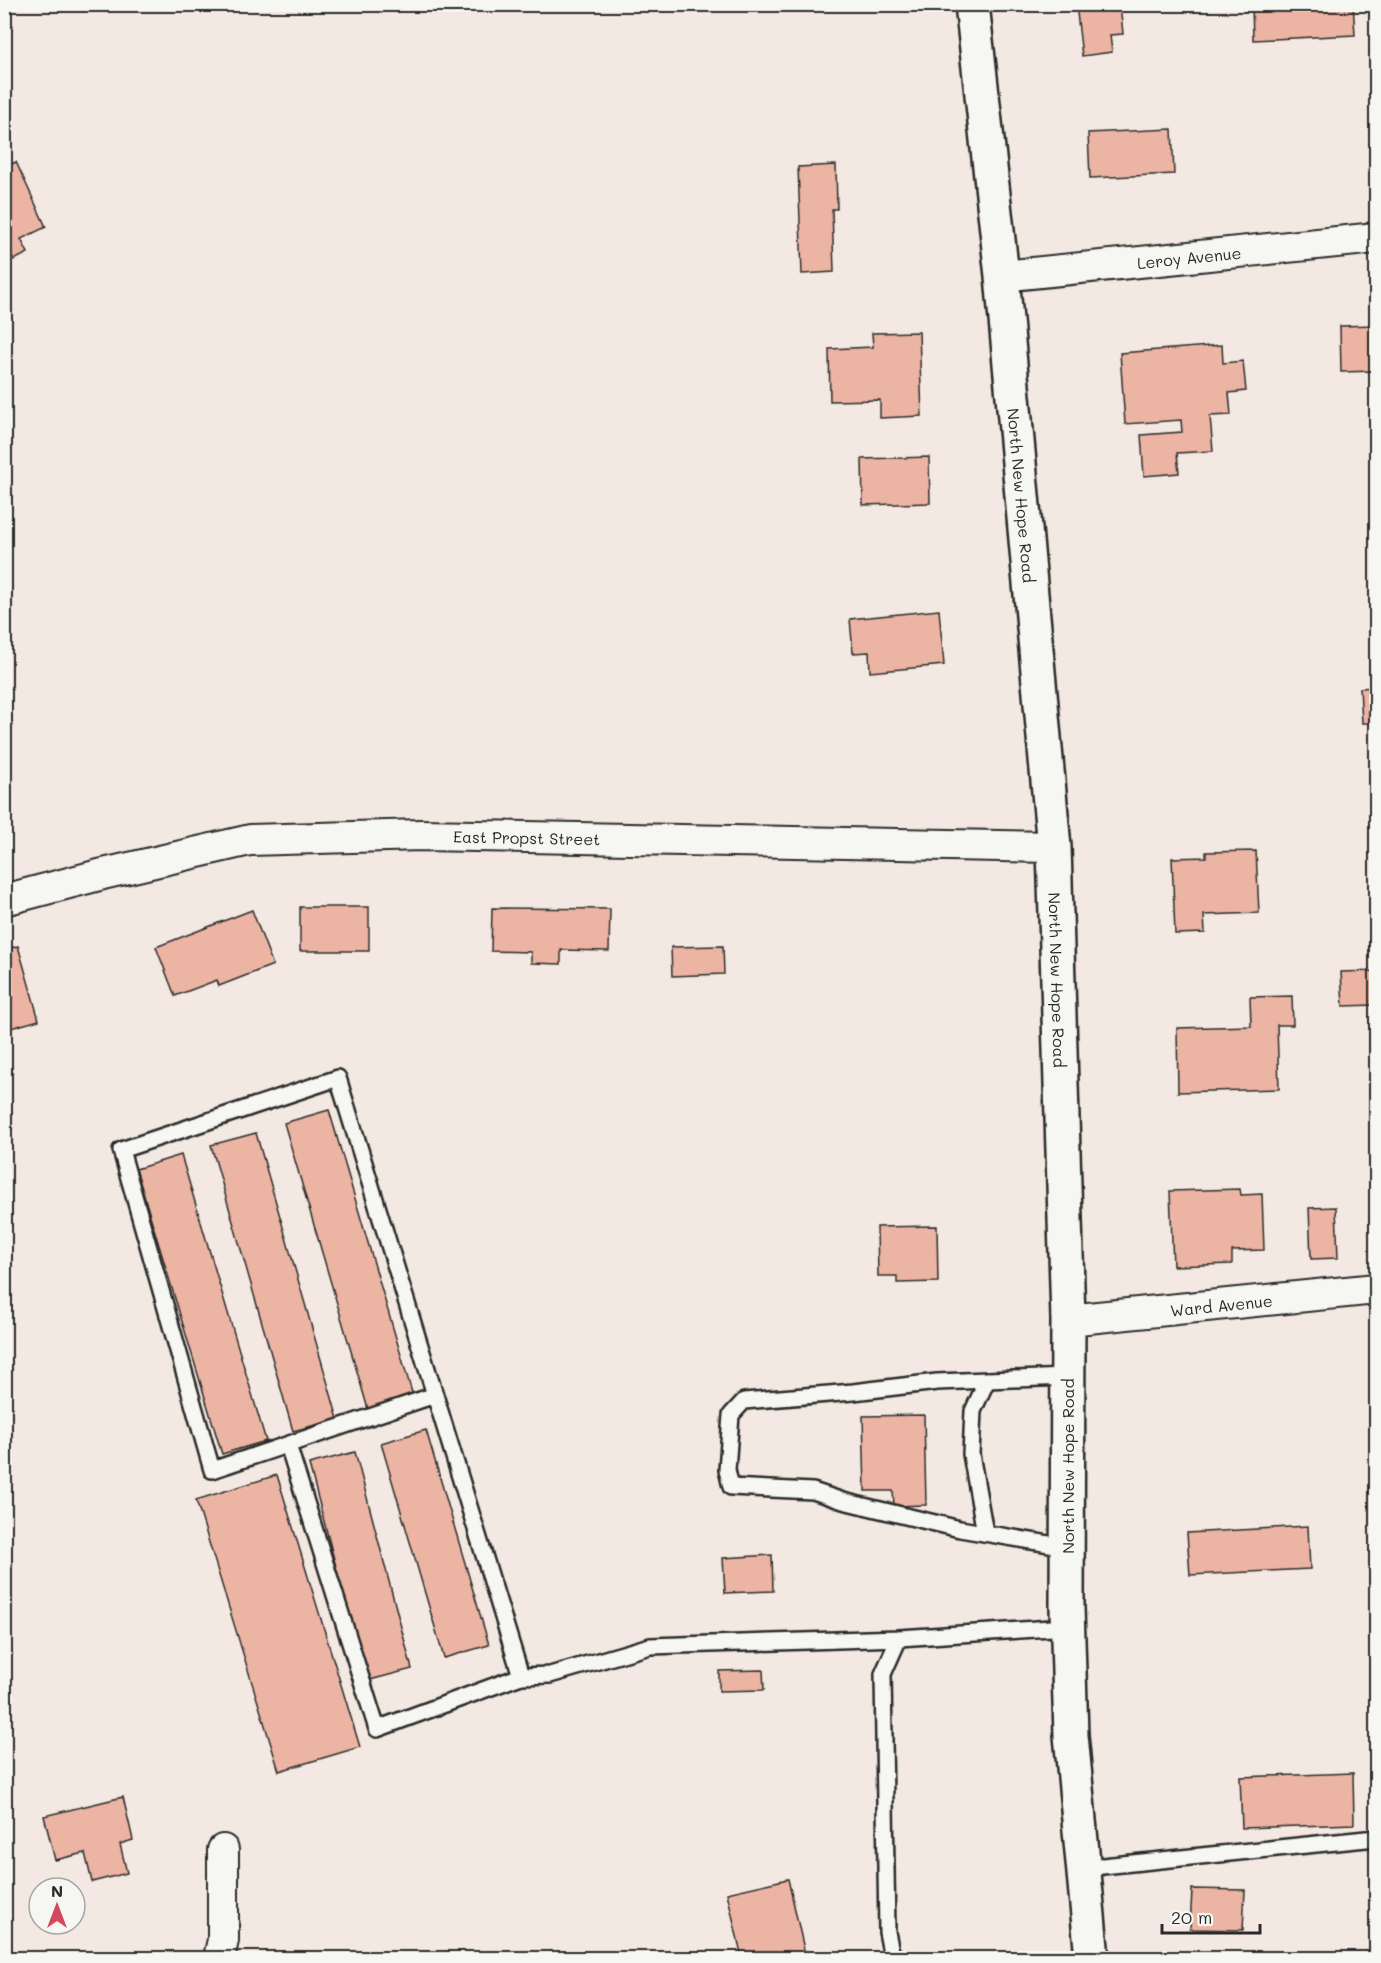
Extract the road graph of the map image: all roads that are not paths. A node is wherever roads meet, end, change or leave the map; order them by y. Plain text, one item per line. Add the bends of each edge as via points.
1 (972, 4) edge
2 (1377, 238) edge
3 (1002, 276) junction
4 (1054, 847) junction
5 (4, 900) edge
6 (1377, 1289) edge
7 (1068, 1320) junction
8 (1067, 1377) junction
9 (987, 1380) junction
10 (435, 1395) junction
11 (288, 1445) junction
12 (986, 1533) junction
13 (1067, 1547) junction
14 (1067, 1627) junction
15 (899, 1638) junction
16 (521, 1676) junction
17 (1377, 1838) edge
18 (223, 1850) dead end
19 (1083, 1869) junction
20 (219, 1959) edge
21 (897, 1959) edge
22 (1092, 1959) edge

1 - 3 main road, North New Hope Road
2 - 3 street, Leroy Avenue
3 - 4 main road, North New Hope Road
4 - 5 street, East Propst Street via 421,835 250,840
4 - 7 main road, North New Hope Road
6 - 7 street, Ward Avenue
7 - 8 main road, North New Hope Road
8 - 9 lane
8 - 13 main road, North New Hope Road
9 - 12 lane via 973,1411 971,1454
9 - 12 lane via 744,1401 731,1415 727,1470 731,1487 813,1491
10 - 11 lane
10 - 11 lane via 338,1078 120,1149 212,1470
10 - 16 lane
11 - 16 lane via 377,1729
12 - 13 lane
13 - 14 main road, North New Hope Road
14 - 15 lane
14 - 19 main road, North New Hope Road via 1071,1735
15 - 16 lane via 650,1646 550,1675
15 - 21 lane via 883,1674 887,1932 891,1952
17 - 19 lane
18 - 20 street via 223,1940
19 - 22 main road, North New Hope Road

